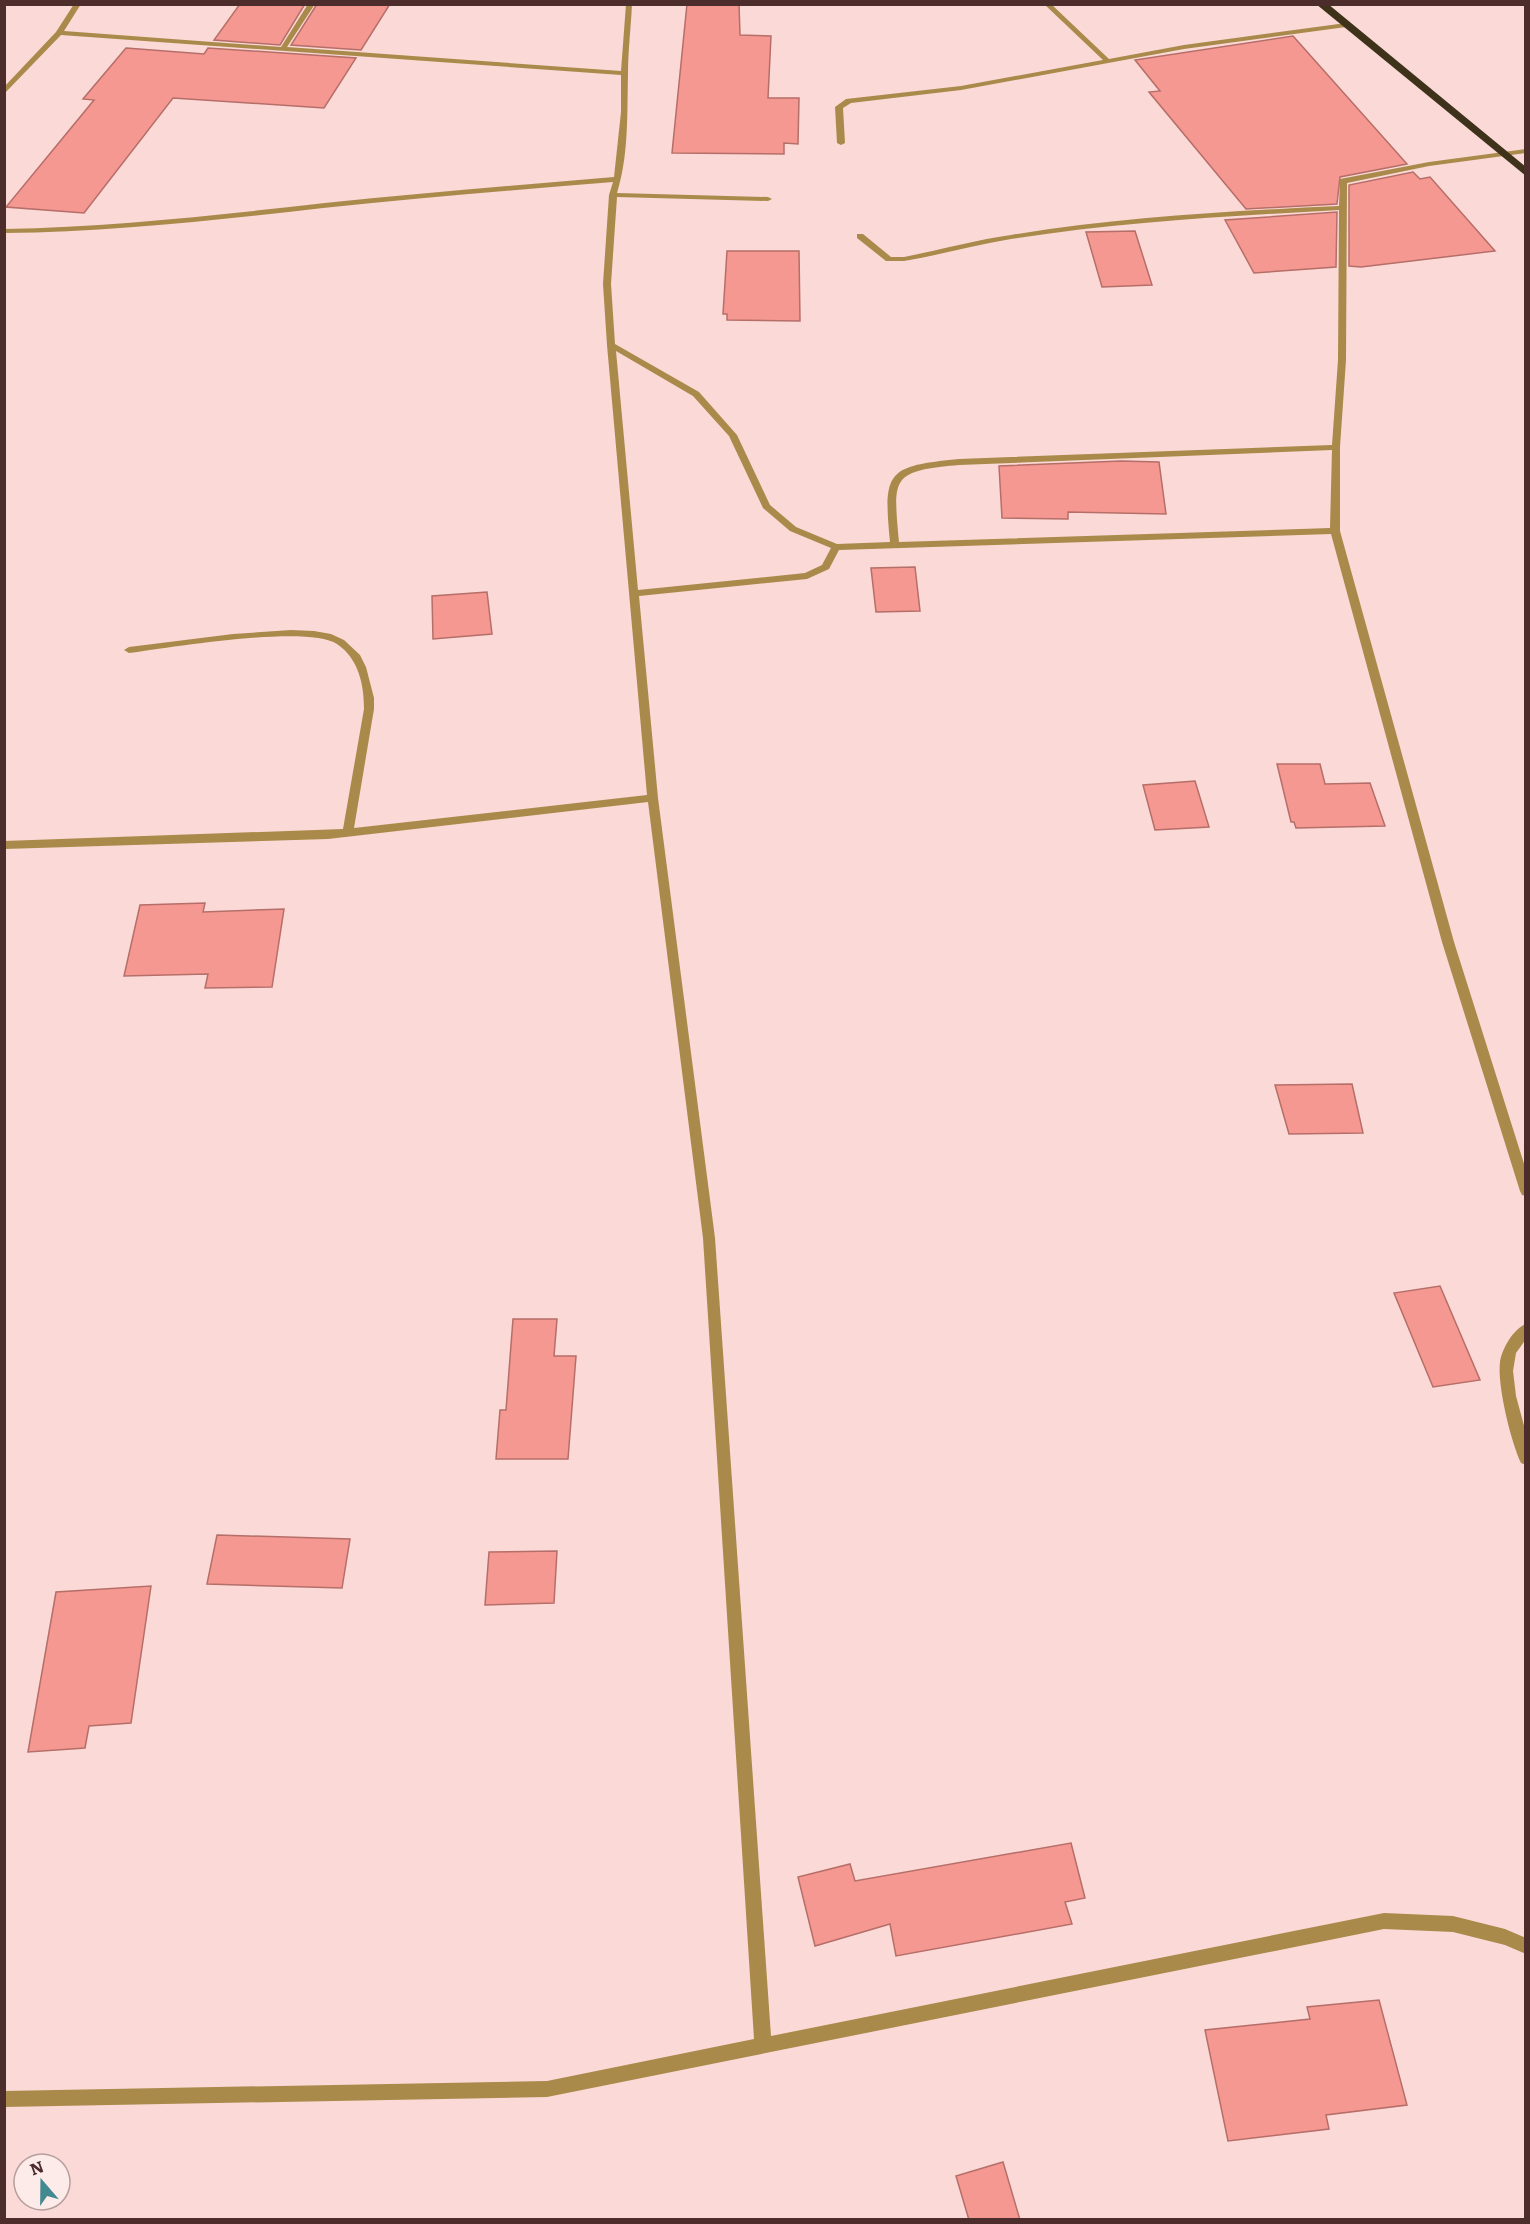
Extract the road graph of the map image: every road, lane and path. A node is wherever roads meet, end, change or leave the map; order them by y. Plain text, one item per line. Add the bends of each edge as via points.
1 (78, 4) edge
2 (312, 4) edge
3 (629, 4) edge
4 (1047, 4) edge
5 (1321, 4) edge
6 (1346, 25) junction
7 (58, 33) junction
8 (282, 50) junction
9 (1108, 61) junction
10 (624, 73) junction
11 (4, 92) edge
12 (841, 143) dead end
13 (1526, 152) edge
14 (1502, 155) junction
15 (1526, 173) edge
16 (618, 179) junction
17 (613, 195) junction
18 (768, 199) dead end
19 (1342, 208) junction
20 (4, 231) edge
21 (860, 236) dead end
22 (611, 345) junction
23 (1336, 447) junction
24 (1335, 531) junction
25 (895, 544) junction
26 (836, 547) junction
27 (634, 593) junction
28 (129, 650) dead end
29 (653, 798) junction
30 (348, 833) junction
31 (4, 845) edge
32 (1526, 1191) edge
33 (1526, 1329) edge
34 (1526, 1459) edge
35 (1526, 1946) edge
36 (763, 2046) junction
37 (4, 2098) edge

1 - 7 street
2 - 8 street
3 - 10 street
4 - 9 street
5 - 6 highway
6 - 9 street via 1184,46
6 - 14 highway
7 - 8 street
7 - 11 street via 16,74
8 - 10 street
9 - 12 street via 961,88 849,101 839,107
10 - 16 street via 625,112
13 - 14 street
14 - 15 highway
14 - 19 street via 1347,179 1343,181
16 - 17 street
16 - 20 street via 407,197 189,222 90,230
17 - 18 street
17 - 22 street via 607,284
19 - 21 street via 1219,214 1074,228 904,259 889,259
19 - 23 street via 1342,360
22 - 26 street via 696,394 734,435 766,506 794,529
22 - 27 street
23 - 24 street
23 - 25 street via 913,467 903,471 894,482 891,500
24 - 25 street
24 - 32 street via 1448,942
25 - 26 street
26 - 27 street via 826,567 807,576
27 - 29 street
28 - 30 street via 292,633 330,637 347,647 364,671 370,691
29 - 30 street
29 - 36 street via 708,1238
30 - 31 street
33 - 34 street via 1517,1338 1507,1362
35 - 36 street via 1453,1924 1384,1922
36 - 37 street via 547,2089

